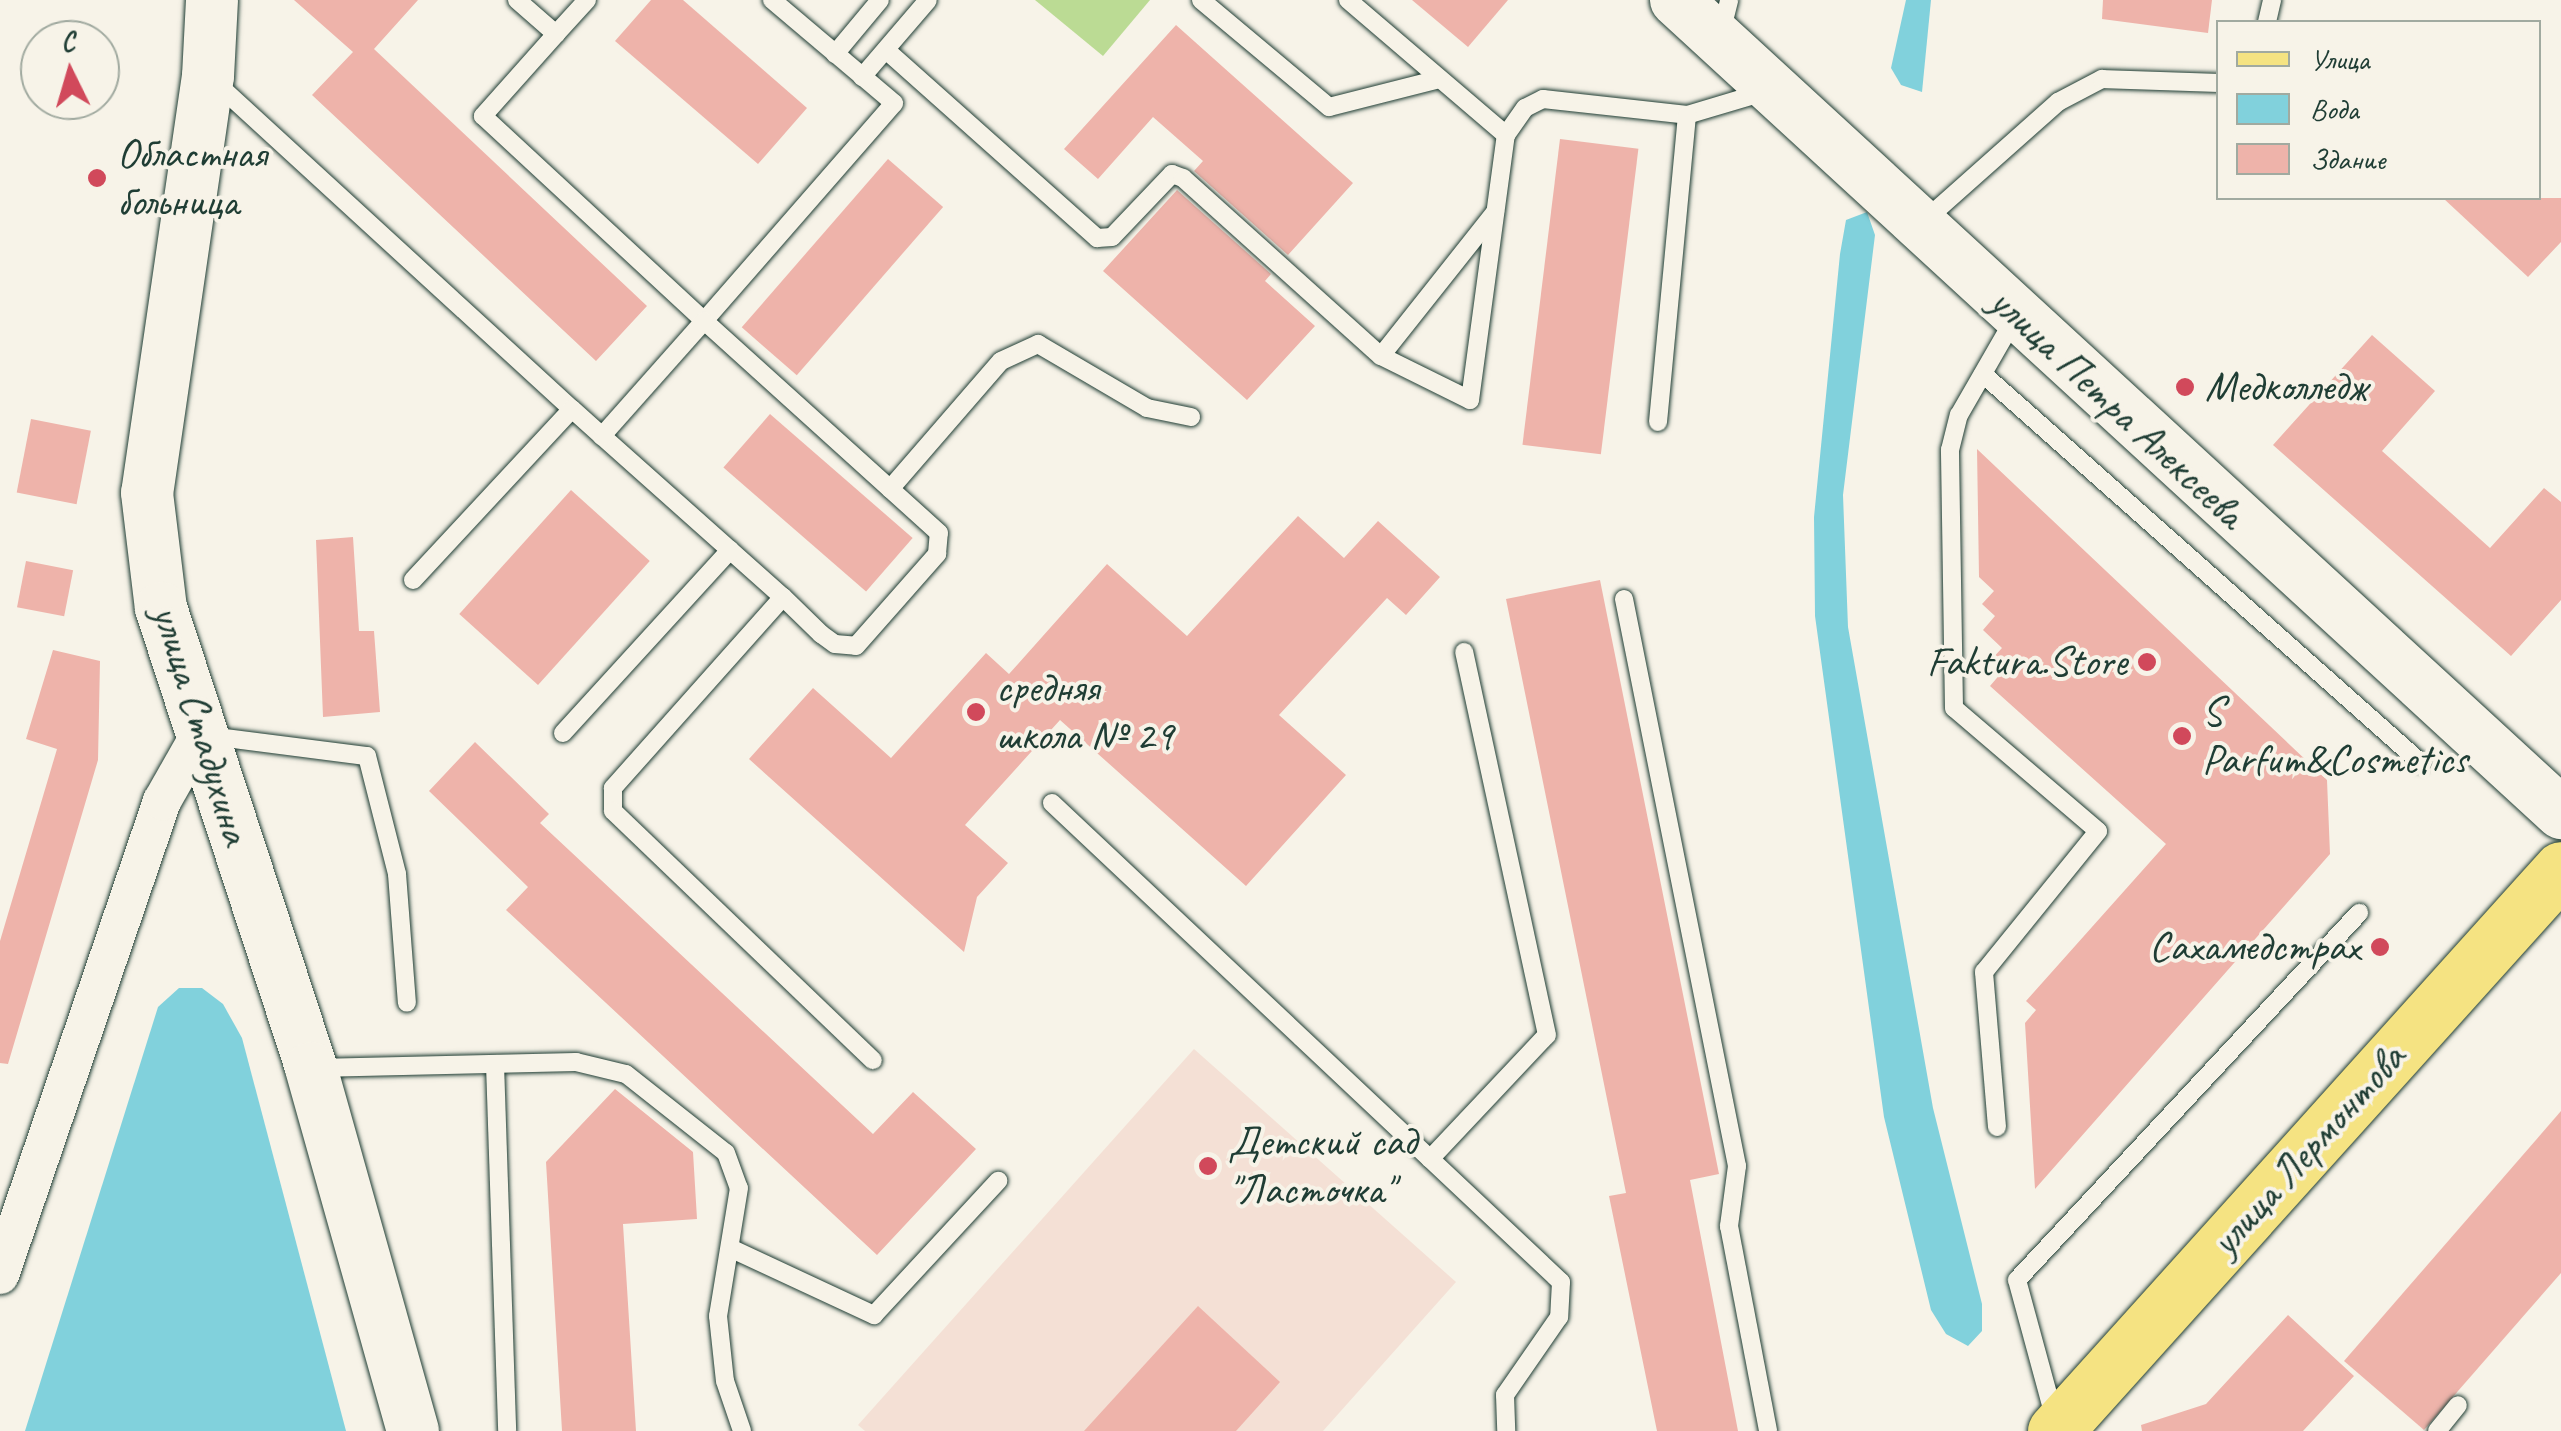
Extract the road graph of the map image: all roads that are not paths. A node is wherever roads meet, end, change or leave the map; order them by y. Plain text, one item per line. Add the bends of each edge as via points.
1 (212, 0) edge
2 (516, 0) edge
3 (587, 0) edge
4 (772, 0) edge
5 (880, 0) edge
6 (928, 0) edge
7 (1202, 0) edge
8 (1348, 0) edge
9 (1676, 0) edge
10 (1724, 20) edge
11 (556, 34) junction
12 (886, 50) junction
13 (835, 54) junction
14 (208, 76) junction
15 (862, 78) junction
16 (1440, 79) junction
17 (2216, 84) edge
18 (1771, 90) junction
19 (1688, 115) junction
20 (1506, 135) junction
21 (1496, 211) junction
22 (1919, 226) junction
23 (2016, 315) junction
24 (704, 321) junction
25 (1381, 356) junction
26 (1982, 374) junction
27 (572, 409) junction
28 (1190, 417) dead end
29 (1658, 422) dead end
30 (602, 436) junction
31 (890, 489) junction
32 (730, 550) junction
33 (413, 580) dead end
34 (782, 597) junction
35 (1624, 599) dead end
36 (1464, 652) dead end
37 (200, 734) junction
38 (564, 734) dead end
39 (2421, 764) dead end
40 (1052, 803) dead end
41 (2561, 813) edge
42 (2561, 869) edge
43 (2359, 913) dead end
44 (408, 1003) dead end
45 (873, 1060) dead end
46 (495, 1064) junction
47 (312, 1068) junction
48 (1997, 1127) dead end
49 (1430, 1159) junction
50 (998, 1181) dead end
51 (730, 1248) junction
52 (0, 1275) edge
53 (2458, 1404) dead end
54 (2057, 1430) edge
55 (412, 1431) edge
56 (507, 1431) edge
57 (742, 1431) edge
58 (1506, 1431) edge
59 (1768, 1431) edge
60 (2436, 1431) edge

1 - 14 street, улица Стадухина
2 - 11 lane
3 - 11 lane
4 - 13 lane
5 - 13 lane
6 - 12 lane
7 - 16 lane via 1330,107
8 - 16 lane
9 - 10 street, улица Петра Алексеева
10 - 18 street, улица Петра Алексеева
11 - 24 lane via 483,116
12 - 15 lane
12 - 25 lane via 1097,238 1112,237 1172,174 1183,178
13 - 15 lane
14 - 27 lane
14 - 37 street, улица Стадухина via 148,493 161,608
15 - 24 lane via 894,103
16 - 20 lane
17 - 22 lane via 2102,79 2032,123
18 - 19 lane
18 - 22 street, улица Петра Алексеева
19 - 20 lane via 1534,100
19 - 29 lane
20 - 21 lane
21 - 25 lane
21 - 25 lane via 1470,400
22 - 23 street, улица Петра Алексеева
23 - 26 lane
23 - 41 street, улица Петра Алексеева
24 - 30 lane
24 - 31 lane
26 - 39 lane
26 - 48 lane via 1959,415 1950,450 1954,708 2098,831 1984,972
27 - 30 lane
27 - 33 lane
28 - 31 lane via 1146,408 1038,344 1001,361
30 - 32 lane
31 - 34 lane via 939,533 939,545 856,646 835,644
32 - 34 lane
32 - 38 lane
34 - 45 lane via 612,788 613,811
35 - 59 lane via 1737,1166 1729,1226
36 - 49 lane via 1547,1035
37 - 44 lane via 367,756 397,874
37 - 47 street, улица Стадухина
37 - 52 street via 162,801
40 - 49 lane
42 - 54 main road, улица Лермонтова
43 - 54 lane via 2017,1280
46 - 47 lane
46 - 51 lane via 576,1062 626,1074 641,1085 726,1153 739,1188
46 - 56 lane
47 - 55 street, улица Стадухина
49 - 58 lane via 1561,1282 1558,1316 1505,1395
50 - 51 lane via 874,1314
51 - 57 lane via 718,1316 725,1381
53 - 60 lane

